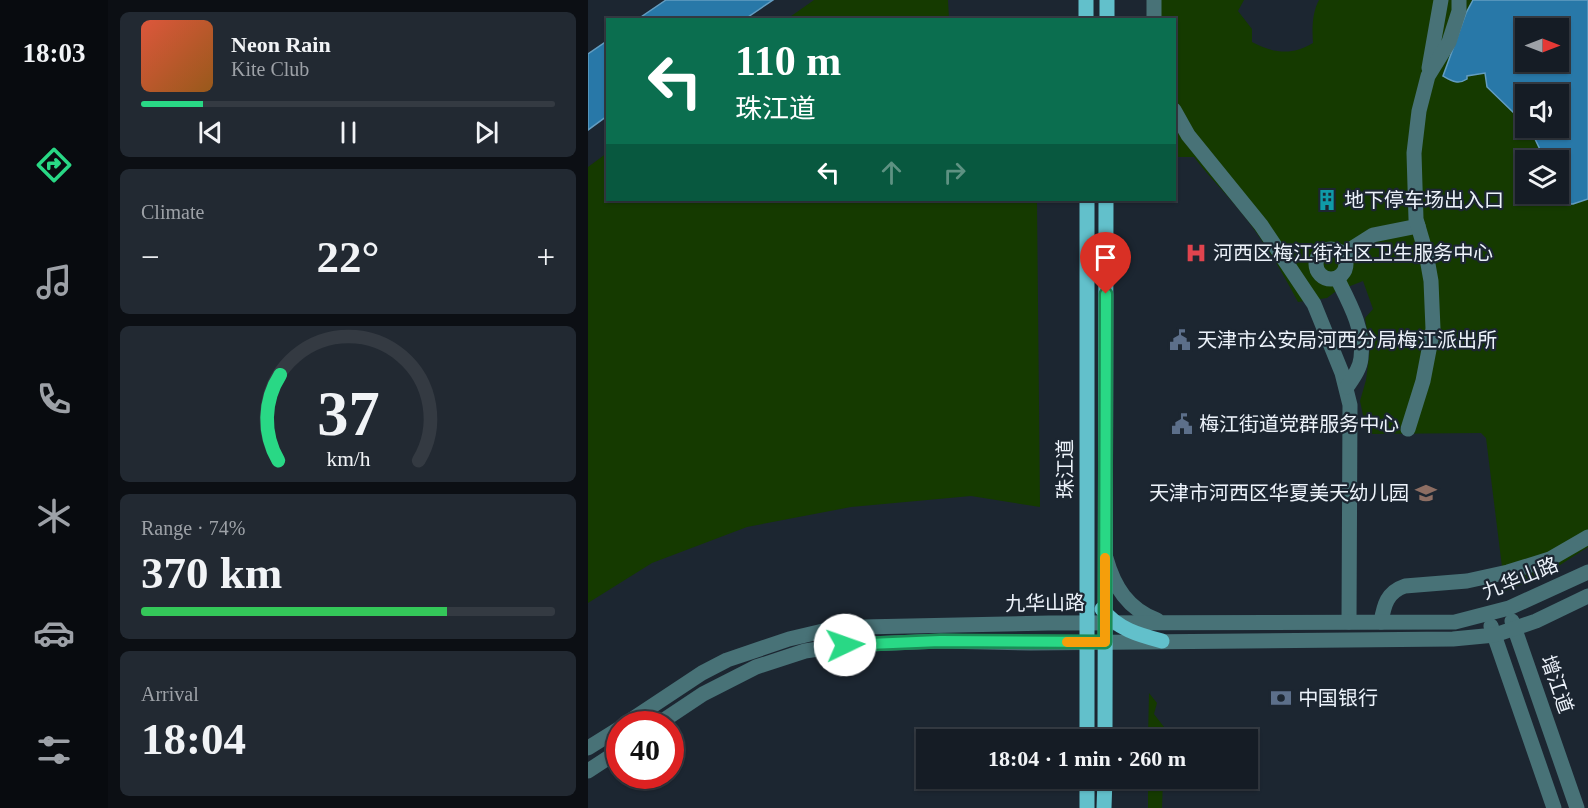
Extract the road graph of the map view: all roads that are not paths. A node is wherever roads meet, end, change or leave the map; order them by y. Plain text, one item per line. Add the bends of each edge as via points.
1 (1086, 0) edge
2 (1107, 0) edge
3 (1154, 0) edge
4 (1441, 0) edge
5 (1459, 0) edge
6 (1086, 18) edge
7 (1107, 18) edge
8 (1154, 18) edge
9 (1428, 76) junction
10 (1176, 114) edge
11 (1087, 201) edge
12 (1106, 201) edge
13 (1418, 226) junction
14 (1343, 254) junction
15 (1318, 272) junction
16 (1338, 278) junction
17 (1300, 282) junction
18 (1347, 387) junction
19 (1408, 429) dead end
20 (1588, 537) edge
21 (1105, 554) junction
22 (1086, 558) junction
23 (1588, 572) edge
24 (1588, 596) edge
25 (1509, 608) junction
26 (1487, 615) junction
27 (1108, 619) junction
28 (1162, 622) junction
29 (1349, 622) junction
30 (1381, 622) junction
31 (1086, 623) junction
32 (1515, 628) junction
33 (1495, 635) junction
34 (1162, 641) junction
35 (1087, 642) junction
36 (1105, 642) junction
37 (645, 711) edge
38 (678, 711) edge
39 (1087, 729) edge
40 (1105, 729) edge
41 (606, 737) edge
42 (588, 748) edge
43 (606, 759) edge
44 (588, 771) edge
45 (1087, 789) edge
46 (1105, 789) edge
47 (1087, 808) edge
48 (1104, 808) edge
49 (1554, 808) edge
50 (1577, 808) edge

1 - 6 main road
2 - 7 main road
3 - 8 street
4 - 9 street
5 - 9 street via 1449,42
9 - 13 street via 1414,153
10 - 17 street via 1188,135 1262,225
11 - 22 main road, 珠江道
12 - 21 main road, 珠江道
13 - 14 street via 1373,235
13 - 19 street via 1431,281 1433,329
14 - 15 street via 1329,249 1320,253 1316,262
14 - 16 street via 1346,267
15 - 16 street via 1324,278
15 - 17 street
16 - 18 street via 1357,321 1361,348 1357,371
17 - 18 street via 1314,304
18 - 29 street
20 - 30 street via 1550,559 1508,572 1396,589 1387,598
21 - 27 main road, 珠江道
21 - 28 street via 1127,602
22 - 27 main road via 1091,588
22 - 31 main road, 珠江道
23 - 25 street, 九华山路
24 - 32 street, 九华山路
25 - 26 street, 九华山路
25 - 32 street, 增江道
26 - 30 street, 九华山路 via 1455,622
26 - 33 street
27 - 28 street, 九华山路
27 - 31 street, 九华山路
27 - 34 main road via 1129,631
27 - 36 main road, 珠江道
28 - 29 street, 九华山路
29 - 30 street, 九华山路
31 - 35 main road, 珠江道
31 - 37 street, 九华山路 via 823,631 727,660
32 - 33 street, 九华山路
32 - 50 street, 增江道
33 - 34 street, 九华山路 via 1422,640
33 - 49 street
34 - 36 street, 九华山路
35 - 36 street, 九华山路
35 - 38 street, 九华山路 via 940,641 845,645 805,651 724,681
35 - 39 main road, 珠江道
36 - 40 main road, 珠江道
41 - 42 street
43 - 44 street
45 - 47 main road
46 - 48 main road

